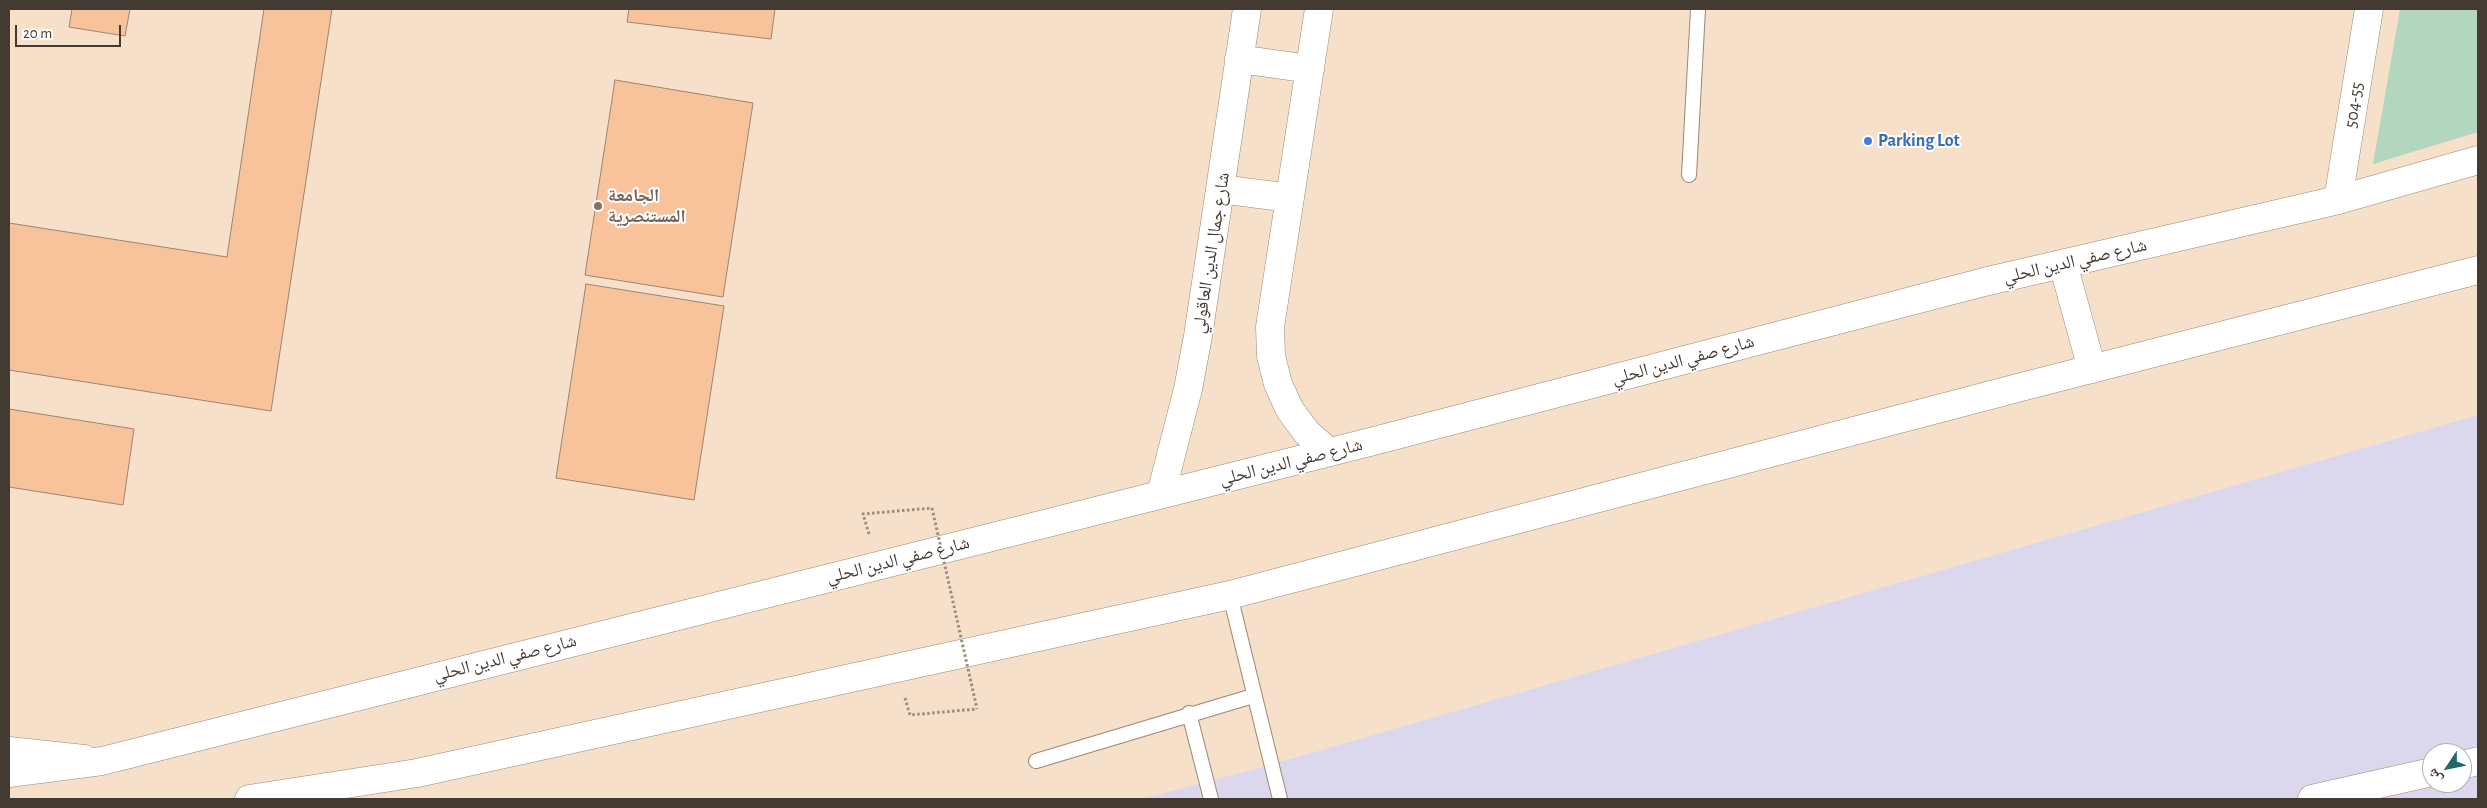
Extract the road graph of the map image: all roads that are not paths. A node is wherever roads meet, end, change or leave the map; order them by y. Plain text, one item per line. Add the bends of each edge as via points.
1 (1247, 9) edge
2 (1319, 9) edge
3 (1698, 9) edge
4 (2369, 9) edge
5 (1239, 59) junction
6 (1310, 69) junction
7 (2478, 160) edge
8 (1689, 174) dead end
9 (1220, 190) junction
10 (1290, 198) junction
11 (2338, 200) junction
12 (2063, 264) junction
13 (2478, 270) edge
14 (2092, 369) junction
15 (1329, 452) junction
16 (1161, 494) junction
17 (1230, 595) junction
18 (1253, 696) junction
19 (1189, 713) junction
20 (9, 751) edge
21 (102, 761) junction
22 (1036, 761) dead end
23 (9, 774) edge
24 (2422, 774) edge
25 (332, 793) edge
26 (249, 799) edge
27 (1211, 799) edge
28 (1280, 799) edge
29 (2312, 799) edge

1 - 5 main road, شارع جمال الدين العاقولي
2 - 6 main road
3 - 8 lane
4 - 11 main road, 504-55
5 - 6 main road
5 - 9 main road, شارع جمال الدين العاقولي
6 - 10 main road
7 - 11 main road, شارع صفي الدين الحلي
9 - 10 main road
9 - 16 main road, شارع جمال الدين العاقولي via 1188,389
10 - 15 main road via 1270,327 1271,356 1278,384 1290,410 1307,433
11 - 12 main road, شارع صفي الدين الحلي
12 - 14 main road
12 - 15 main road, شارع صفي الدين الحلي
13 - 14 main road
14 - 17 main road
15 - 16 main road, شارع صفي الدين الحلي
16 - 21 main road, شارع صفي الدين الحلي
17 - 18 lane
17 - 25 main road
18 - 19 lane
18 - 28 lane
19 - 22 lane
19 - 27 lane
20 - 21 main road, شارع صفي الدين الحلي
21 - 23 main road, شارع صفي الدين الحلي
24 - 29 main road
25 - 26 main road

